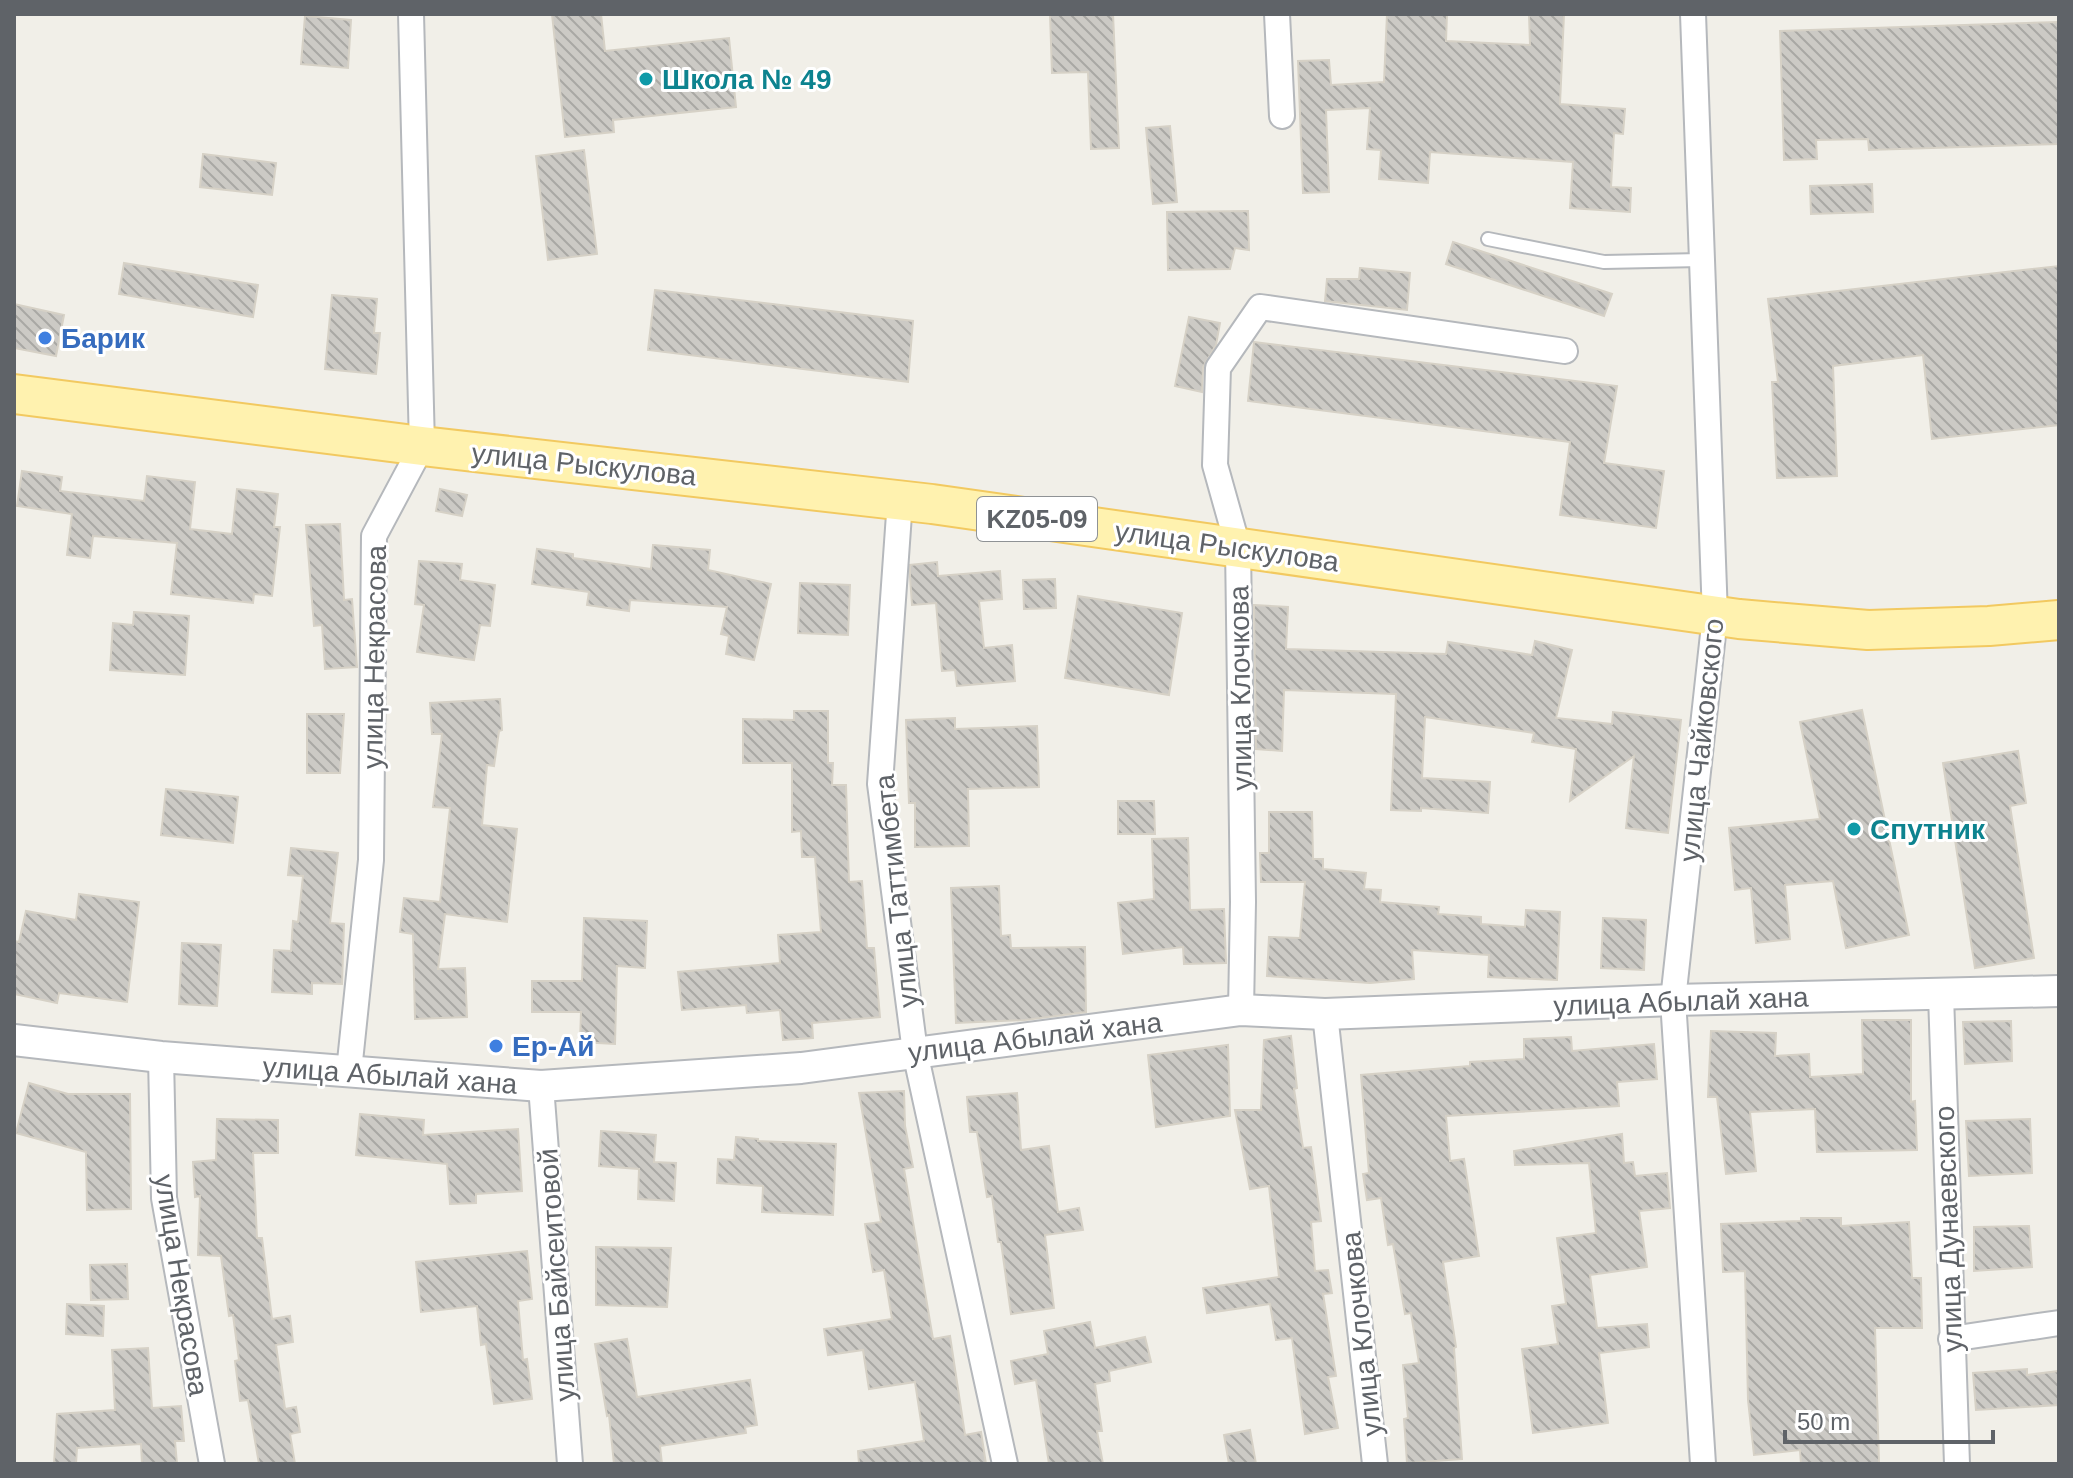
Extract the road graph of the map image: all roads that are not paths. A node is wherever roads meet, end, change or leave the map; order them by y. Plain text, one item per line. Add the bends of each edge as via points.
1 (411, 14) edge
2 (1277, 14) edge
3 (1693, 14) edge
4 (1282, 116) dead end
5 (1488, 239) dead end
6 (1701, 260) junction
7 (1565, 351) dead end
8 (14, 394) edge
9 (422, 446) junction
10 (900, 500) junction
11 (1238, 547) junction
12 (1715, 616) junction
13 (2059, 620) edge
14 (2059, 991) edge
15 (1941, 995) junction
16 (1673, 1000) junction
17 (1241, 1010) junction
18 (1325, 1014) junction
19 (14, 1040) edge
20 (915, 1052) junction
21 (161, 1057) junction
22 (349, 1071) junction
23 (541, 1086) junction
24 (2059, 1323) edge
25 (1951, 1339) junction
26 (212, 1464) edge
27 (570, 1464) edge
28 (1005, 1464) edge
29 (1375, 1464) edge
30 (1703, 1464) edge
31 (1957, 1464) edge

1 - 9 street, улица Некрасова
2 - 4 street
3 - 6 street, улица Чайковского
5 - 6 lane via 1604,262
6 - 12 street, улица Чайковского
7 - 11 street, улица Клочкова via 1260,307 1218,368 1215,465
8 - 9 main road, улица Рыскулова / KZ05-09
9 - 10 main road, улица Рыскулова / KZ05-09
9 - 22 street, улица Некрасова via 374,536 371,860
10 - 11 main road, улица Рыскулова / KZ05-09
10 - 20 street, улица Таттимбета via 880,784
11 - 12 main road, улица Рыскулова / KZ05-09
11 - 17 street, улица Клочкова
12 - 13 main road, улица Рыскулова / KZ05-09 via 1868,630
12 - 16 street, улица Чайковского
14 - 15 street, улица Абылай хана
15 - 16 street, улица Абылай хана
15 - 25 street, улица Дунаевского
16 - 18 street, улица Абылай хана
16 - 30 street, улица Чайковского
17 - 18 street, улица Абылай хана
17 - 20 street, улица Абылай хана
18 - 29 street, улица Клочкова
19 - 21 street, улица Абылай хана
20 - 23 street, улица Абылай хана via 801,1068
20 - 28 street, улица Таттимбета
21 - 22 street, улица Абылай хана
21 - 26 street, улица Некрасова via 164,1198
22 - 23 street, улица Абылай хана
23 - 27 street, улица Байсеитовой
24 - 25 street
25 - 31 street, улица Дунаевского

